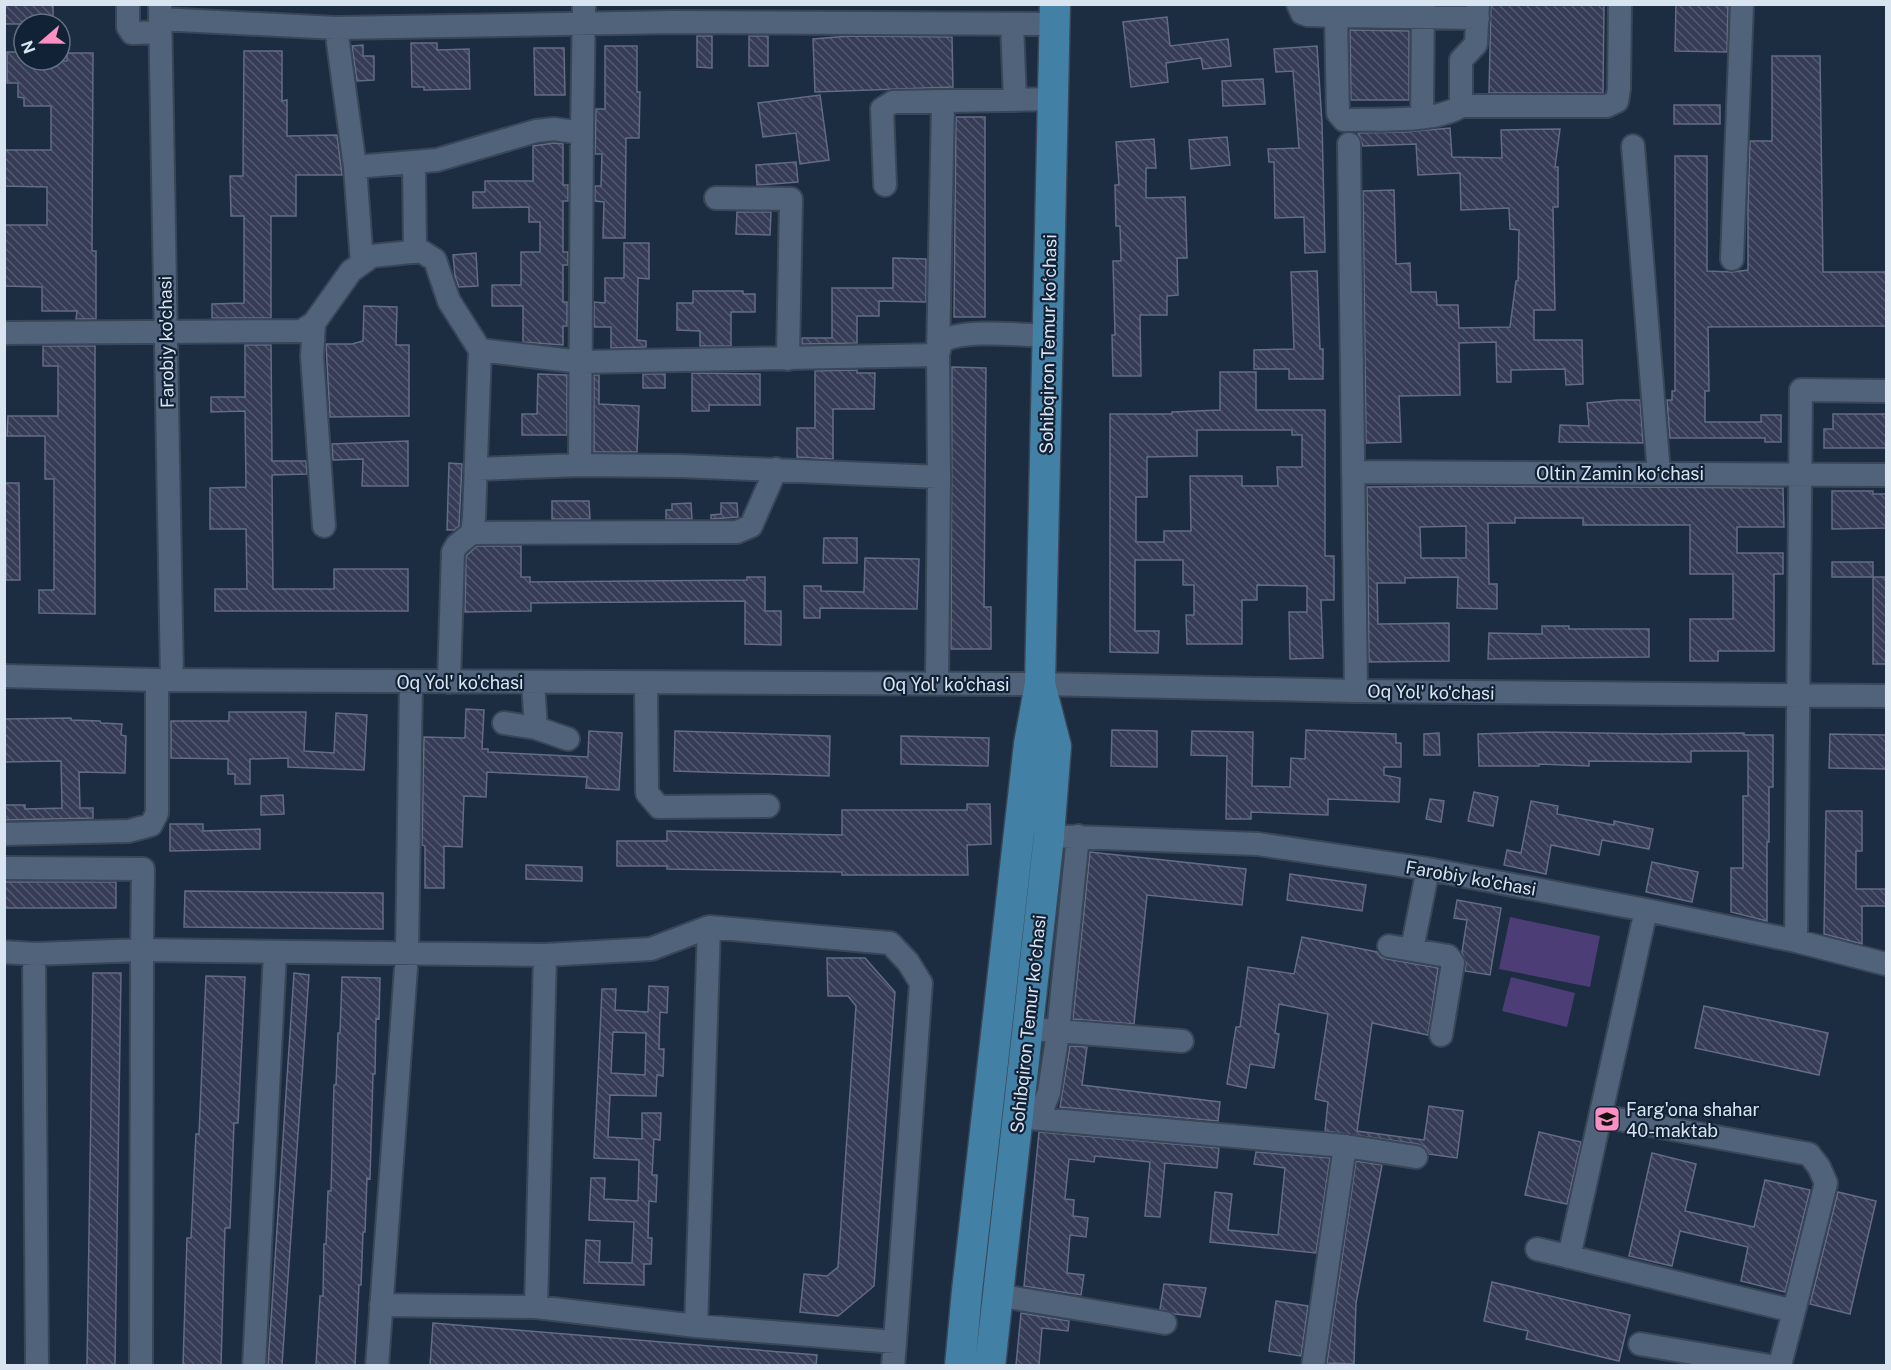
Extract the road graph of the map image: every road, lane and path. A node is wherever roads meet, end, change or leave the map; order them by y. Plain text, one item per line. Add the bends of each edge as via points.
1 (128, 4) edge
2 (1298, 4) edge
3 (1620, 4) edge
4 (1742, 4) edge
5 (1423, 11) edge
6 (1478, 11) edge
7 (675, 13) edge
8 (584, 14) edge
9 (1055, 14) edge
10 (287, 15) edge
11 (1336, 16) junction
12 (160, 19) edge
13 (1012, 24) junction
14 (336, 28) junction
15 (1053, 99) junction
16 (1015, 100) junction
17 (943, 102) junction
18 (1461, 106) junction
19 (1422, 117) junction
20 (582, 133) junction
21 (1349, 144) dead end
22 (1633, 146) dead end
23 (414, 163) junction
24 (355, 167) junction
25 (885, 184) dead end
26 (716, 198) dead end
27 (415, 252) junction
28 (1732, 259) dead end
29 (362, 263) junction
30 (314, 323) junction
31 (4, 333) edge
32 (166, 333) junction
33 (1048, 336) junction
34 (480, 350) junction
35 (938, 355) junction
36 (788, 359) junction
37 (581, 362) junction
38 (1887, 392) edge
39 (580, 465) junction
40 (477, 469) junction
41 (776, 470) junction
42 (1353, 472) junction
43 (1659, 474) junction
44 (1801, 474) junction
45 (1887, 475) edge
46 (939, 477) junction
47 (324, 526) dead end
48 (472, 533) junction
49 (4, 676) edge
50 (164, 680) junction
51 (411, 682) junction
52 (449, 682) junction
53 (533, 682) junction
54 (646, 683) junction
55 (937, 684) junction
56 (1040, 684) junction
57 (1356, 691) junction
58 (1799, 696) junction
59 (1887, 696) edge
60 (504, 723) dead end
61 (536, 728) junction
62 (568, 739) dead end
63 (768, 806) dead end
64 (4, 834) edge
65 (1064, 836) junction
66 (4, 868) edge
67 (1428, 869) junction
68 (1646, 910) junction
69 (708, 927) junction
70 (1796, 941) junction
71 (1389, 946) dead end
72 (1412, 949) junction
73 (142, 950) junction
74 (4, 952) edge
75 (275, 953) junction
76 (34, 954) junction
77 (407, 954) junction
78 (544, 955) junction
79 (1887, 964) edge
80 (1028, 1029) junction
81 (1058, 1032) junction
82 (1441, 1035) dead end
83 (1182, 1041) dead end
84 (1601, 1116) junction
85 (1029, 1117) junction
86 (1345, 1146) junction
87 (1416, 1157) dead end
88 (1537, 1249) dead end
89 (1569, 1257) junction
90 (996, 1295) junction
91 (381, 1305) junction
92 (536, 1307) junction
93 (1794, 1311) junction
94 (1165, 1323) dead end
95 (696, 1326) junction
96 (895, 1342) junction
97 (1640, 1344) dead end
98 (37, 1365) edge
99 (141, 1365) edge
100 (254, 1365) edge
101 (377, 1365) edge
102 (893, 1365) edge
103 (960, 1365) edge
104 (990, 1365) edge
105 (1313, 1365) edge
106 (1770, 1365) edge
107 (1776, 1365) edge

1 - 12 street via 128,27 132,33
2 - 11 street via 1302,13 1308,15
3 - 18 street via 1617,100 1607,106
4 - 28 street
5 - 6 street
5 - 11 street
5 - 19 street
6 - 18 street via 1476,44 1461,60
7 - 8 street
7 - 13 street
8 - 14 street
8 - 20 street
9 - 13 street
9 - 15 main road, Sohibqiron Temur koʻchasi
10 - 12 street
10 - 14 street
11 - 19 street via 1341,118
12 - 32 street, Farobiy ko'chasi
13 - 16 street
14 - 24 street
15 - 16 street
15 - 33 main road, Sohibqiron Temur koʻchasi
16 - 17 street
17 - 25 street via 892,102 882,109
17 - 35 street
18 - 19 street via 1452,112
20 - 23 street via 536,131
20 - 37 street
21 - 42 street
22 - 43 street
23 - 24 street
23 - 27 street
24 - 29 street
26 - 36 street via 790,199
27 - 29 street via 372,256
27 - 34 street via 421,251 435,260 449,301
29 - 30 street via 351,271
30 - 32 street via 301,331
30 - 47 street via 312,356
31 - 32 street
32 - 50 street, Farobiy ko'chasi
33 - 35 street via 956,335 941,342
33 - 56 main road, Sohibqiron Temur koʻchasi
34 - 37 street
34 - 40 street
35 - 36 street
35 - 46 street
36 - 37 street
37 - 39 street
38 - 44 street via 1801,390
39 - 40 street
39 - 41 street
40 - 48 street
41 - 46 street
41 - 48 street via 751,526 737,531
42 - 43 street, Oltin Zamin koʻchasi
42 - 57 street
43 - 44 street, Oltin Zamin koʻchasi
44 - 45 street, Oltin Zamin koʻchasi
44 - 58 street
46 - 55 street
48 - 52 street via 453,552
49 - 50 street, Oq Yol' ko'chasi
50 - 51 street, Oq Yol' ko'chasi
50 - 64 street, Farobiy ko'chasi via 157,813 151,825 129,831
51 - 52 street, Oq Yol' ko'chasi
51 - 77 street
52 - 53 street, Oq Yol' ko'chasi
53 - 54 street, Oq Yol' ko'chasi
53 - 61 street
54 - 55 street, Oq Yol' ko'chasi
54 - 63 street via 647,793 660,807
55 - 56 street, Oq Yol' ko'chasi
56 - 57 street, Oq Yol' ko'chasi
56 - 65 main road, Sohibqiron Temur koʻchasi via 1056,746
56 - 103 main road, Sohibqiron Temur koʻchasi via 1029,744
57 - 58 street, Oq Yol' ko'chasi
58 - 59 street, Oq Yol' ko'chasi
58 - 70 street
60 - 61 street
61 - 62 street
65 - 67 street, Farobiy ko'chasi via 1258,844
65 - 80 main road, Sohibqiron Temur koʻchasi
65 - 81 street
66 - 73 street via 143,869
67 - 68 street, Farobiy ko'chasi
67 - 72 street
68 - 70 street, Farobiy ko'chasi
68 - 84 street
69 - 78 street via 651,949
69 - 95 street
69 - 96 street via 890,943 921,983
70 - 79 street, Farobiy ko'chasi
71 - 72 street
72 - 82 street via 1448,956 1453,963
73 - 75 street
73 - 76 street
73 - 99 street
74 - 76 street
75 - 77 street
75 - 100 street
76 - 98 street
77 - 78 street
77 - 91 street
78 - 92 street
80 - 81 street
80 - 85 main road, Sohibqiron Temur koʻchasi
81 - 83 street
81 - 85 street via 1049,1092
84 - 89 street
84 - 93 street via 1809,1154 1826,1183
85 - 86 street
85 - 90 main road, Sohibqiron Temur koʻchasi
86 - 87 street
86 - 105 street
88 - 89 street
89 - 93 street
90 - 94 street
90 - 104 main road, Sohibqiron Temur koʻchasi
91 - 92 street
91 - 101 street
92 - 95 street
93 - 107 street via 1781,1361
95 - 96 street
96 - 102 street
97 - 106 street

